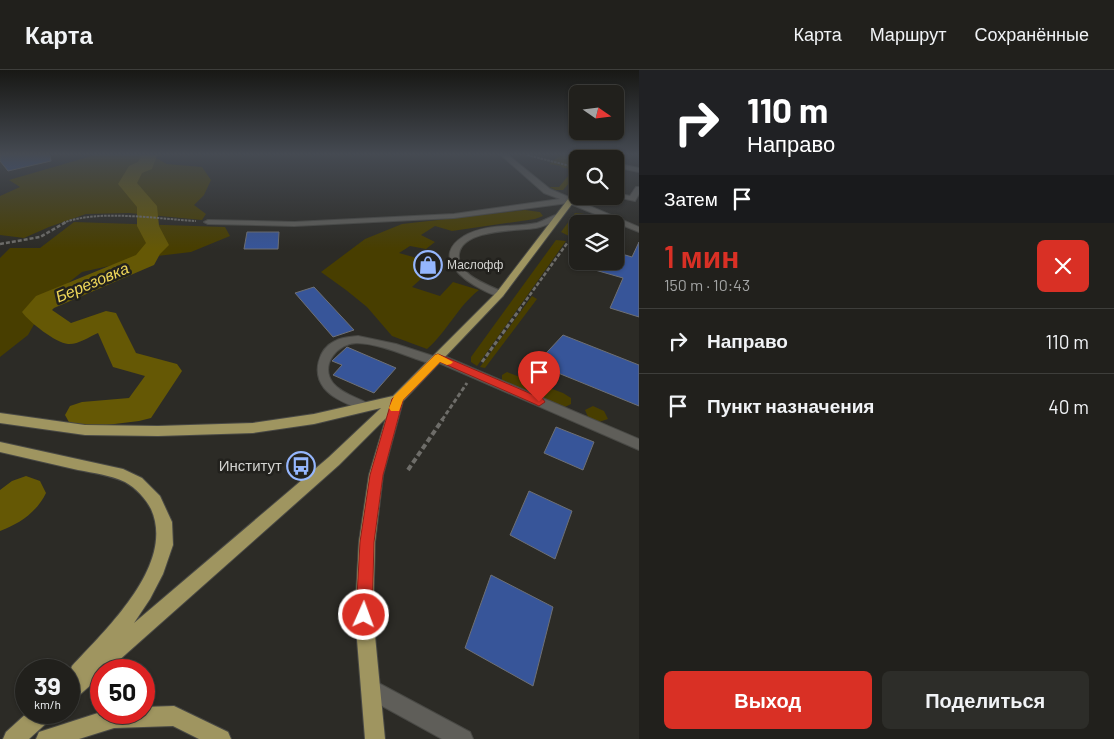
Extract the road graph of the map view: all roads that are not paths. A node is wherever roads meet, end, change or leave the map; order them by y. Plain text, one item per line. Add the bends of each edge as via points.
1 (542, 186) edge
2 (639, 189) edge
3 (624, 197) edge
4 (569, 199) edge
5 (569, 200) edge
6 (569, 202) edge
7 (581, 205) edge
8 (558, 216) junction
9 (208, 222) road end
10 (639, 230) edge
11 (500, 294) junction
12 (437, 359) junction
13 (398, 399) junction
14 (365, 407) junction
15 (0, 418) edge
16 (639, 444) edge
17 (0, 447) edge
18 (80, 672) edge
19 (80, 681) edge
20 (371, 689) junction
21 (30, 724) edge
22 (13, 739) edge
23 (46, 739) edge
24 (221, 739) edge
25 (375, 739) edge
26 (463, 739) edge

1 - 4 street
2 - 3 street via 632,199
5 - 9 street via 454,216 294,224
6 - 8 main road
7 - 10 street
8 - 11 main road
8 - 11 street via 535,225 480,232 458,247 457,267 468,277
11 - 12 main road
12 - 13 main road
12 - 14 street via 352,339 341,342 327,354 322,371 324,380 336,393
12 - 16 street
13 - 14 main road
13 - 19 main road via 334,461
13 - 20 main road via 376,475 367,542 364,615
14 - 15 main road via 253,428 158,431 85,430
17 - 18 main road via 131,478 161,509 165,531 163,553 152,581 135,609
20 - 25 main road
20 - 26 street
21 - 22 main road
23 - 24 main road via 114,718 174,716

